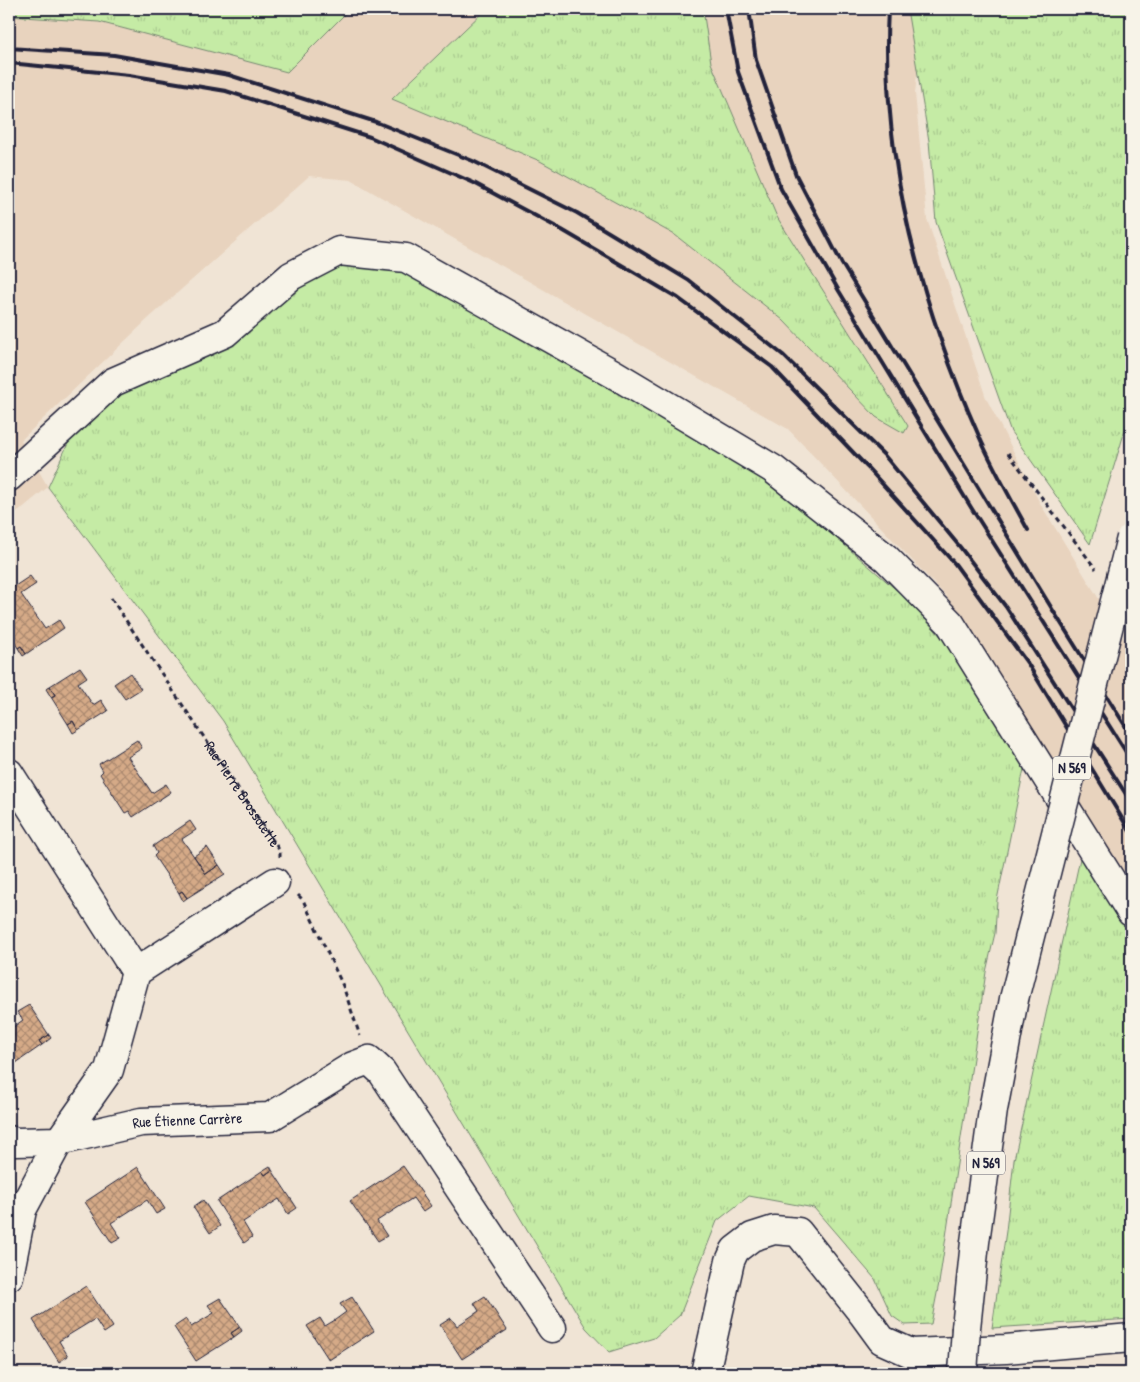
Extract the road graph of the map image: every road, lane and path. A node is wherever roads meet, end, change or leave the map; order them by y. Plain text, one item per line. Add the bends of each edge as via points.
1 (1008, 453) dead end
2 (9, 477) edge
3 (1131, 538) edge
4 (1099, 573) dead end
5 (111, 598) dead end
6 (9, 773) edge
7 (18, 803) edge
8 (276, 882) junction
9 (1131, 912) edge
10 (136, 972) junction
11 (361, 1063) junction
12 (9, 1140) edge
13 (59, 1141) junction
14 (9, 1276) edge
15 (552, 1328) dead end
16 (1131, 1338) edge
17 (705, 1373) edge
18 (963, 1373) edge

1 - 4 path
2 - 9 street via 113,382 225,333 291,276 339,251 406,258 614,374 773,468 886,558 950,623
3 - 18 street, N 569, bridge via 1014,1000 993,1110 975,1242
5 - 8 path, Rue Pierre Brossolette via 280,851 282,870
6 - 7 street
7 - 10 street
8 - 10 street
8 - 11 path via 304,900 343,986
10 - 13 street via 109,1070
11 - 13 street, Rue Étienne Carrère via 270,1117 141,1122
11 - 15 street via 382,1072
12 - 13 street, Rue Étienne Carrère
13 - 14 street via 22,1210
16 - 17 street via 911,1353 882,1340 798,1232 774,1230 752,1237 734,1250

